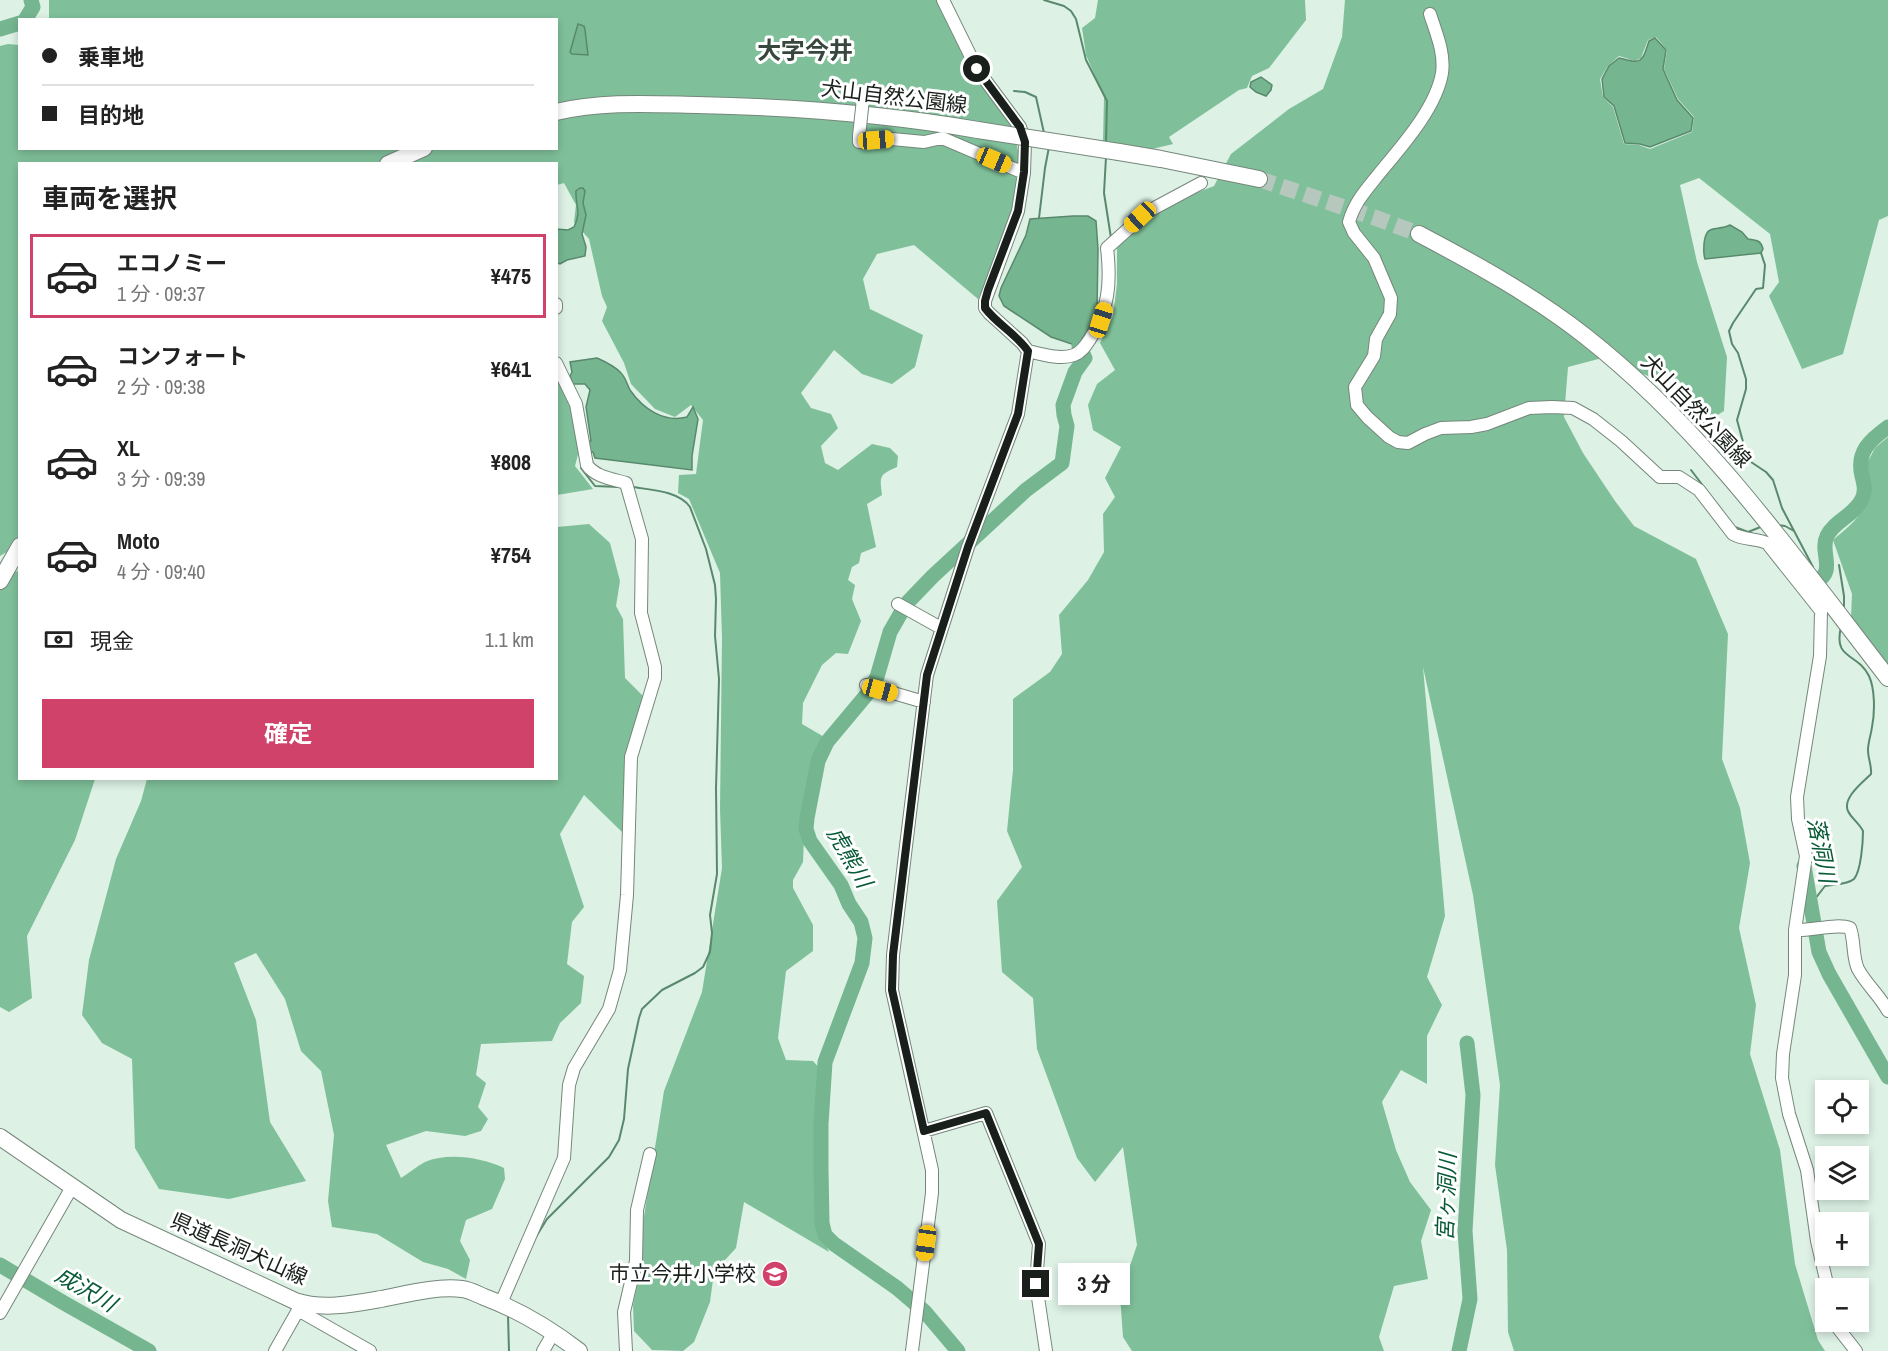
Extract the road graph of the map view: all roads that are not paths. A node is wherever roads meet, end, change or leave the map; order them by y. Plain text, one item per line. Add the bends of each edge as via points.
1 (942, 0) edge
2 (1430, 14) dead end
3 (863, 99) dead end
4 (558, 112) edge
5 (420, 150) edge
6 (392, 162) edge
7 (1024, 172) junction
8 (1258, 179) tunnel mouth
9 (1201, 183) dead end
10 (1419, 234) tunnel mouth
11 (1028, 351) junction
12 (558, 367) edge
13 (18, 550) edge
14 (0, 581) edge
15 (904, 607) dead end
16 (941, 628) junction
17 (1888, 678) edge
18 (866, 685) dead end
19 (924, 702) junction
20 (1795, 930) junction
21 (1888, 1011) edge
22 (924, 1131) junction
23 (0, 1137) edge
24 (650, 1154) dead end
25 (72, 1187) junction
26 (1826, 1278) edge
27 (507, 1305) junction
28 (300, 1307) junction
29 (0, 1313) edge
30 (554, 1332) junction
31 (1841, 1332) edge
32 (275, 1351) edge
33 (370, 1351) edge
34 (543, 1351) edge
35 (579, 1351) edge
36 (626, 1351) edge
37 (912, 1351) edge
38 (1046, 1351) edge
39 (1856, 1351) edge

1 - 7 street via 977,69 1020,127 1025,142
2 - 20 street via 1442,57 1437,90 1420,121 1355,203 1349,222 1374,258 1391,298 1390,314 1376,339 1374,356 1355,387 1357,405 1389,437 1408,443 1441,428 1487,424 1529,408 1573,408 1621,441 1660,477 1680,477 1699,490 1733,534 1767,543 1821,611 1820,656 1797,797 1806,856
3 - 7 street, bridge via 859,142 924,142 942,138
4 - 8 main road, 犬山自然公園線, bridge via 645,104 768,106 855,114 1119,152
5 - 6 main road
7 - 11 street via 1018,211 985,308
9 - 11 street via 1147,212 1107,248 1108,298 1101,320 1080,351 1062,357
10 - 17 main road, 犬山自然公園線 via 1550,310 1586,336 1659,401 1750,501
11 - 16 street via 1018,414
12 - 27 street via 576,404 587,465 597,474 626,483 642,539 641,613 655,678 631,757 627,895 620,970 609,1009 574,1068 569,1085 564,1158
13 - 14 main road
15 - 16 street
16 - 19 street via 927,675
18 - 19 street
19 - 22 street via 892,990
20 - 21 street via 1850,928 1858,969
20 - 26 street via 1795,975 1782,1078 1807,1170
22 - 37 street via 932,1193
22 - 38 street via 986,1113 1039,1244 1036,1284
23 - 25 main road, 県道長洞犬山線
24 - 36 street via 637,1210 636,1261 624,1312
25 - 28 main road, 県道長洞犬山線 via 121,1220
25 - 29 street
27 - 28 main road, 県道長洞犬山線 via 460,1289
27 - 30 main road, 県道長洞犬山線
28 - 32 street
28 - 33 street
30 - 34 street
30 - 35 main road, 県道長洞犬山線
31 - 39 street

